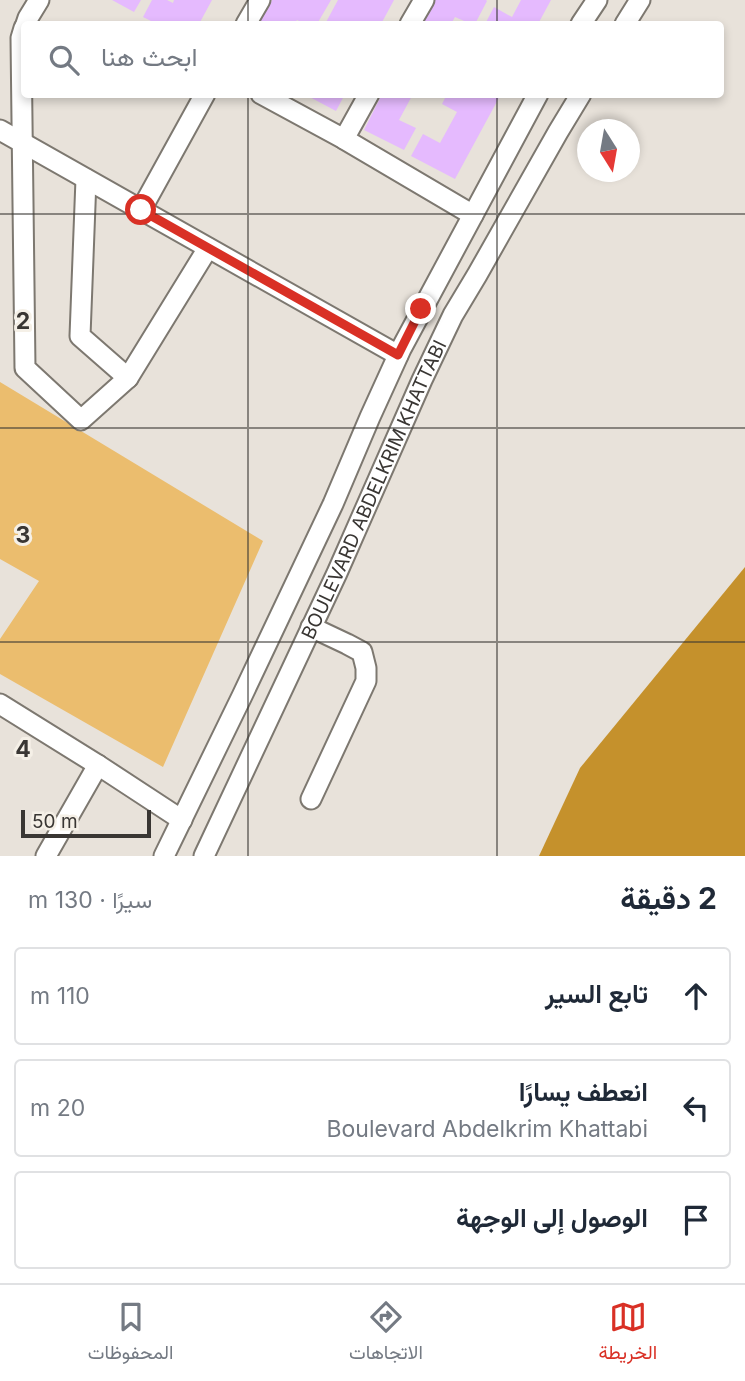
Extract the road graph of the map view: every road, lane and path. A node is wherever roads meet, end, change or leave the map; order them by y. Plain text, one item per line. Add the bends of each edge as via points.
1 (39, 0) edge
2 (260, 0) edge
3 (424, 0) edge
4 (597, 0) edge
5 (640, 0) edge
6 (27, 21) edge
7 (248, 21) edge
8 (412, 21) edge
9 (583, 21) edge
10 (627, 21) edge
11 (22, 98) edge
12 (203, 98) edge
13 (268, 98) edge
14 (367, 98) edge
15 (536, 98) edge
16 (579, 98) edge
17 (0, 130) edge
18 (344, 139) junction
19 (22, 142) junction
20 (86, 179) junction
21 (141, 210) junction
22 (473, 215) junction
23 (208, 248) junction
24 (398, 355) junction
25 (128, 378) junction
26 (310, 627) junction
27 (0, 704) edge
28 (98, 765) junction
29 (311, 799) dead end
30 (182, 820) junction
31 (46, 856) edge
32 (164, 856) edge
33 (204, 856) edge

1 - 6 street
2 - 7 street
3 - 8 street
4 - 9 street
5 - 10 street
11 - 19 street
12 - 21 street
13 - 18 street
14 - 18 street
15 - 22 street, BOULEVARD ABDELKRIM KHATTABI
16 - 26 street, BOULEVARD ABDELKRIM KHATTABI via 453,315
17 - 19 street
18 - 22 street
19 - 20 street
19 - 25 street via 25,368 81,420
20 - 21 street
20 - 25 street via 80,336
21 - 23 street
22 - 24 street, BOULEVARD ABDELKRIM KHATTABI
23 - 24 street
23 - 25 street
24 - 30 street, BOULEVARD ABDELKRIM KHATTABI via 333,504
26 - 29 street via 362,652 366,668 366,681
26 - 33 street, BOULEVARD ABDELKRIM KHATTABI
27 - 28 street
28 - 30 street
28 - 31 street
30 - 32 street, BOULEVARD ABDELKRIM KHATTABI

